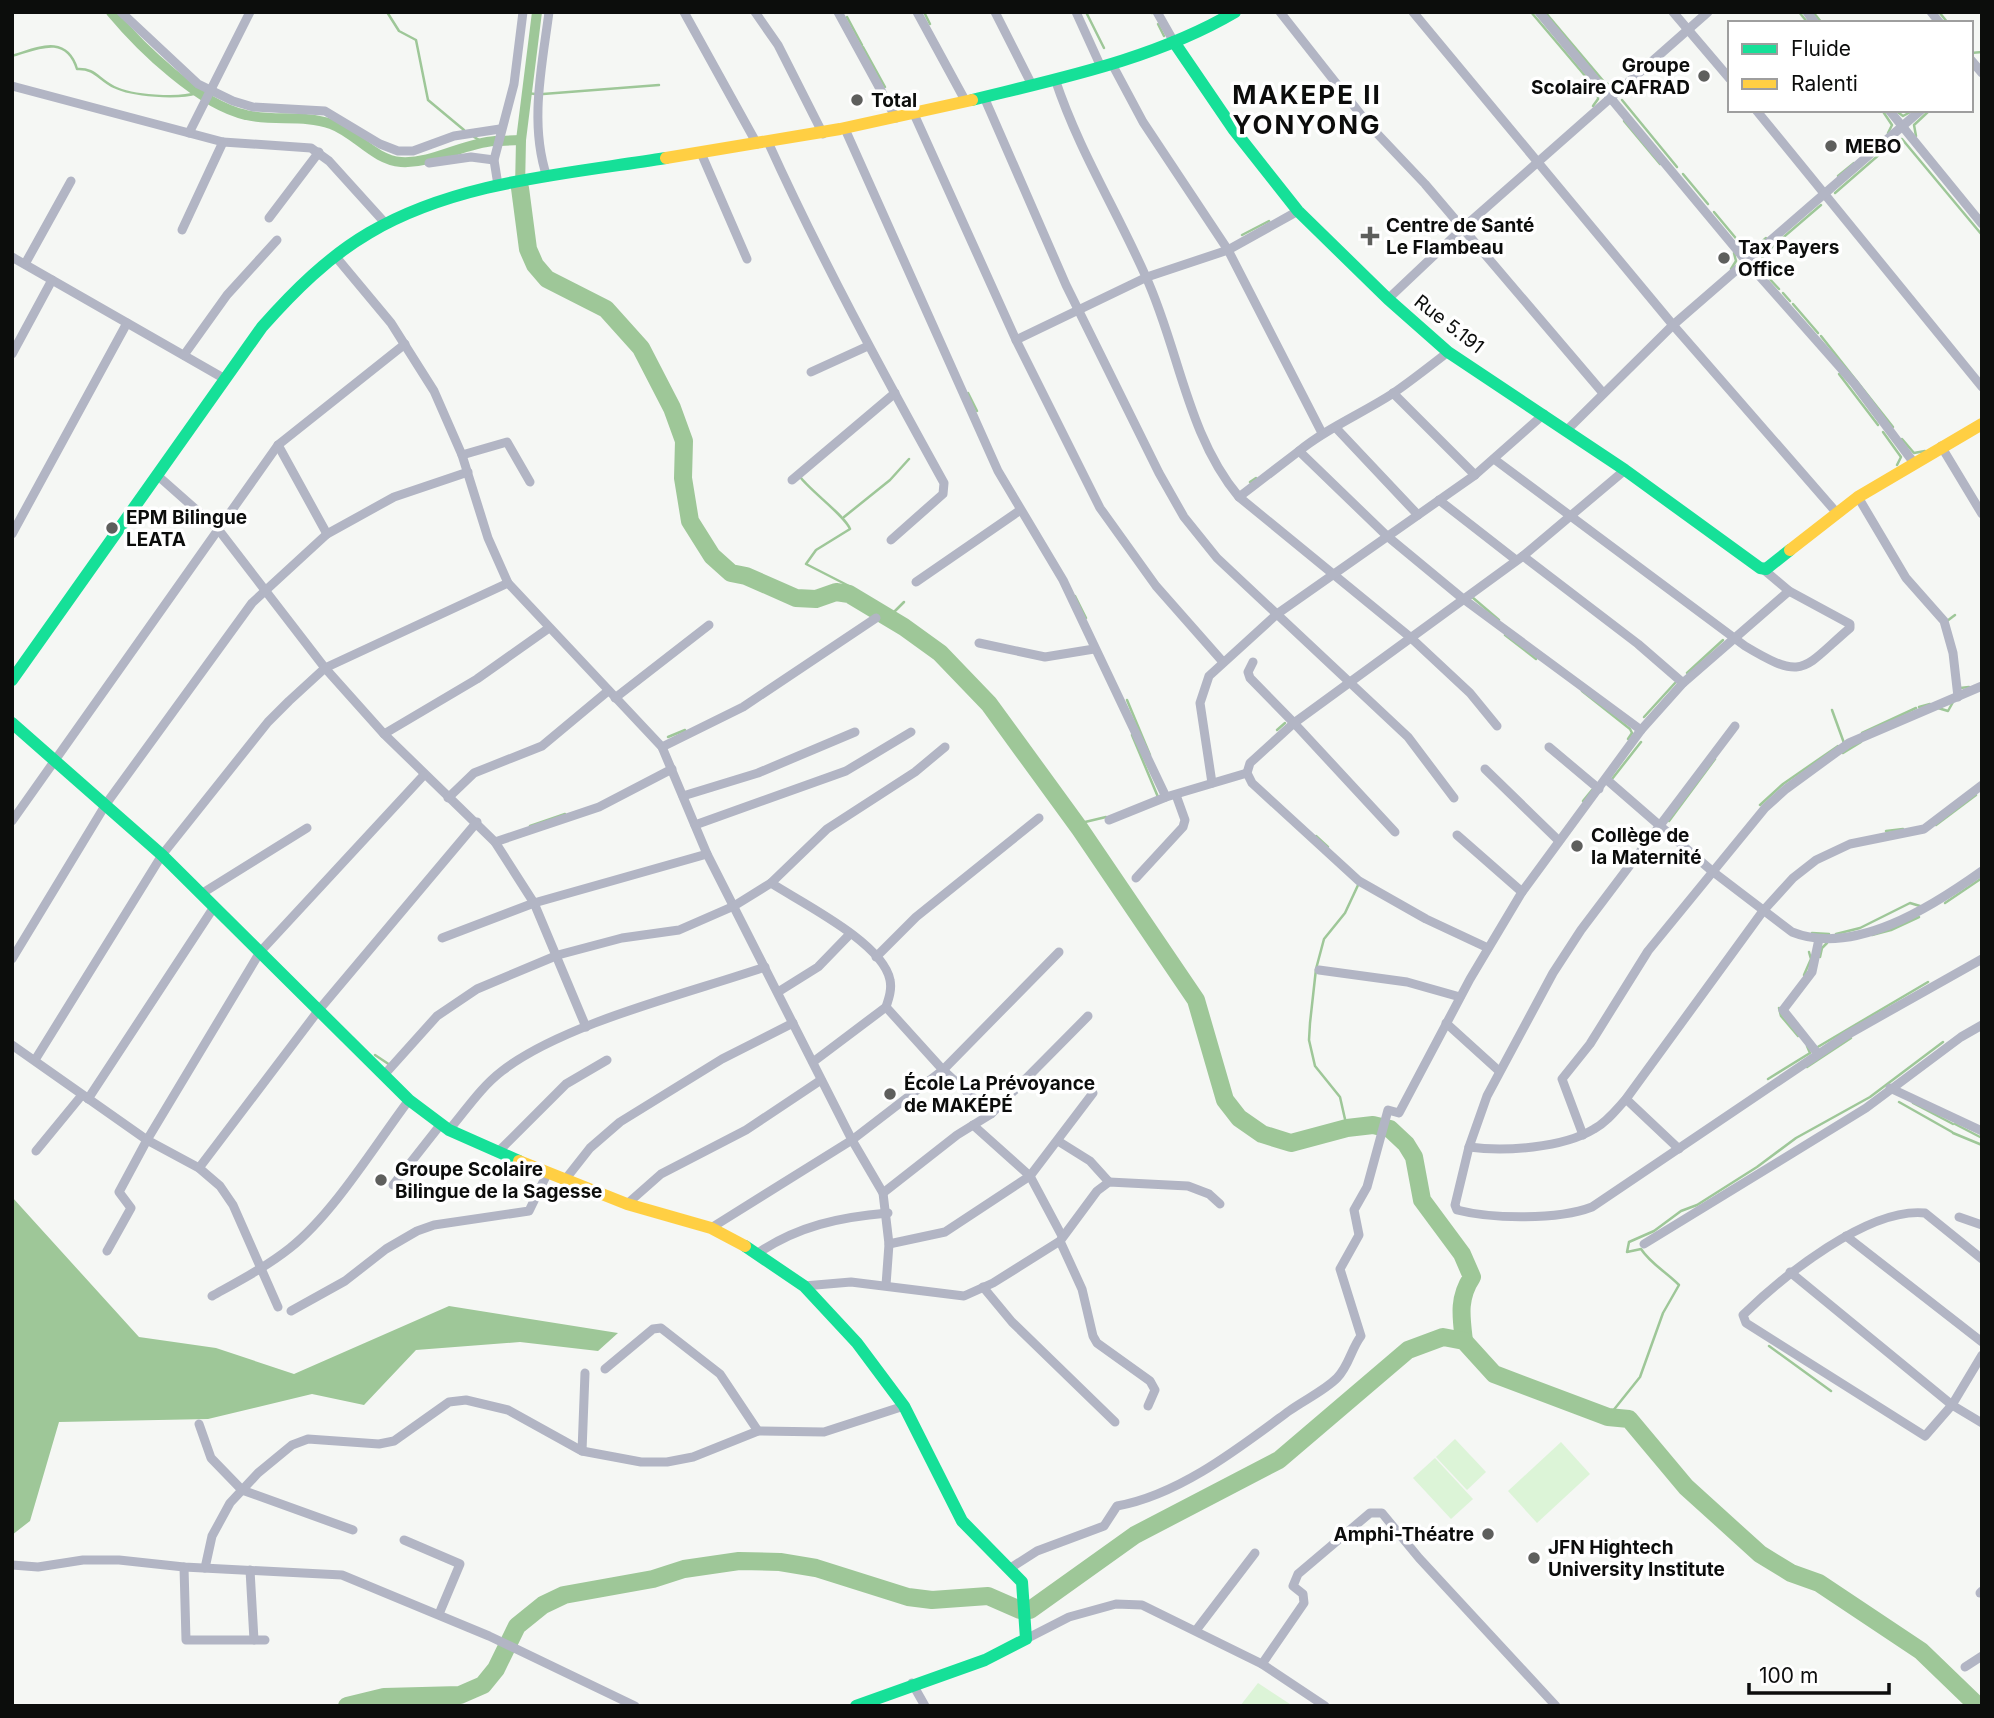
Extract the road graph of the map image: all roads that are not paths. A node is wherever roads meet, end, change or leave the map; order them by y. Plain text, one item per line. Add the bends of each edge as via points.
1 (121, 12) edge
2 (250, 12) edge
3 (523, 12) edge
4 (549, 12) edge
5 (684, 12) edge
6 (755, 12) edge
7 (838, 12) edge
8 (918, 12) edge
9 (995, 12) edge
10 (1076, 12) edge
11 (1157, 12) edge
12 (1280, 12) edge
13 (1413, 12) edge
14 (1539, 12) edge
15 (1673, 12) edge
16 (1708, 12) edge
17 (1233, 13) edge
18 (1688, 29) junction
19 (1174, 42) junction
20 (1975, 62) edge
21 (1107, 65) junction
22 (1982, 73) edge
23 (1728, 77) edge
24 (1055, 79) junction
25 (1032, 85) junction
26 (12, 86) edge
27 (210, 92) junction
28 (984, 97) junction
29 (1611, 98) junction
30 (966, 102) junction
31 (1758, 112) edge
32 (1891, 112) edge
33 (1919, 112) edge
34 (914, 114) junction
35 (896, 118) junction
36 (1903, 127) junction
37 (500, 129) junction
38 (845, 129) junction
39 (189, 133) junction
40 (822, 134) junction
41 (223, 142) junction
42 (762, 143) junction
43 (319, 152) junction
44 (701, 153) junction
45 (494, 160) junction
46 (429, 163) dead end
47 (1540, 163) junction
48 (543, 178) junction
49 (71, 181) dead end
50 (502, 185) junction
51 (1825, 193) junction
52 (1298, 211) junction
53 (269, 218) dead end
54 (386, 224) junction
55 (1982, 225) edge
56 (1463, 228) junction
57 (182, 230) dead end
58 (277, 240) dead end
59 (1227, 250) junction
60 (12, 257) edge
61 (336, 257) junction
62 (747, 259) dead end
63 (1746, 262) junction
64 (25, 264) junction
65 (1147, 277) junction
66 (52, 280) junction
67 (1388, 299) junction
68 (1079, 310) junction
69 (127, 323) junction
70 (1673, 325) junction
71 (1016, 340) junction
72 (405, 344) junction
73 (868, 346) junction
74 (1448, 352) junction
75 (12, 354) edge
76 (184, 355) junction
77 (811, 372) dead end
78 (225, 379) junction
79 (1982, 387) edge
80 (895, 393) junction
81 (1393, 393) junction
82 (1603, 393) junction
83 (1544, 414) junction
84 (1982, 424) edge
85 (1336, 428) junction
86 (1567, 429) junction
87 (1322, 433) junction
88 (278, 444) junction
89 (1941, 446) junction
90 (1299, 451) junction
91 (462, 455) junction
92 (1494, 460) junction
93 (1914, 463) junction
94 (1625, 470) junction
95 (468, 472) junction
96 (158, 475) junction
97 (1475, 475) junction
98 (792, 480) dead end
99 (530, 482) dead end
100 (1239, 497) junction
101 (1858, 497) junction
102 (1439, 500) junction
103 (1020, 511) junction
104 (1836, 512) junction
105 (1982, 514) edge
106 (1418, 515) junction
107 (1570, 519) junction
108 (218, 530) junction
109 (12, 534) edge
110 (327, 534) junction
111 (1387, 536) junction
112 (891, 540) dead end
113 (1520, 558) junction
114 (1763, 569) junction
115 (1333, 576) junction
116 (916, 582) dead end
117 (508, 583) junction
118 (265, 590) junction
119 (1789, 591) junction
120 (1462, 598) junction
121 (1277, 614) junction
122 (876, 618) dead end
123 (709, 625) dead end
124 (549, 628) junction
125 (1410, 637) junction
126 (1735, 639) junction
127 (979, 643) dead end
128 (1094, 649) junction
129 (1223, 662) junction
130 (1254, 662) dead end
131 (325, 668) junction
132 (12, 680) edge
133 (1349, 681) junction
134 (1683, 683) junction
135 (1982, 686) edge
136 (612, 694) junction
137 (1958, 697) junction
138 (12, 723) edge
139 (1294, 723) junction
140 (1497, 726) dead end
141 (1735, 726) dead end
142 (1641, 730) junction
143 (855, 732) dead end
144 (911, 732) dead end
145 (384, 734) junction
146 (662, 747) junction
147 (945, 747) dead end
148 (1549, 747) dead end
149 (55, 759) junction
150 (672, 769) junction
151 (1485, 769) dead end
152 (1247, 773) junction
153 (423, 776) junction
154 (1606, 779) junction
155 (1212, 783) junction
156 (1982, 785) edge
157 (1599, 789) junction
158 (1176, 794) junction
159 (683, 796) junction
160 (1166, 797) junction
161 (447, 798) junction
162 (1454, 798) dead end
163 (106, 804) junction
164 (1039, 818) dead end
165 (1108, 820) dead end
166 (12, 821) edge
167 (477, 822) junction
168 (1659, 824) junction
169 (695, 825) junction
170 (307, 828) dead end
171 (1395, 832) dead end
172 (1457, 835) dead end
173 (1559, 841) junction
174 (495, 842) junction
175 (707, 854) junction
176 (162, 855) junction
177 (1712, 871) junction
178 (1982, 871) edge
179 (1136, 878) dead end
180 (771, 883) junction
181 (1522, 892) junction
182 (201, 894) junction
183 (534, 903) junction
184 (734, 906) junction
185 (214, 907) junction
186 (1763, 911) junction
187 (850, 934) junction
188 (442, 937) dead end
189 (1819, 939) junction
190 (1488, 948) junction
191 (260, 952) junction
192 (1059, 952) dead end
193 (558, 955) junction
194 (876, 957) junction
195 (12, 959) edge
196 (1982, 959) edge
197 (765, 967) junction
198 (1319, 970) dead end
199 (778, 992) junction
200 (1460, 997) junction
201 (886, 1007) junction
202 (318, 1011) junction
203 (1088, 1016) dead end
204 (793, 1023) junction
205 (1446, 1023) junction
206 (1982, 1025) edge
207 (586, 1027) junction
208 (12, 1045) edge
209 (1818, 1055) junction
210 (35, 1060) junction
211 (607, 1060) dead end
212 (813, 1062) junction
213 (943, 1070) junction
214 (1499, 1071) junction
215 (384, 1075) junction
216 (821, 1080) junction
217 (1890, 1088) junction
218 (1093, 1093) dead end
219 (85, 1097) junction
220 (1626, 1098) junction
221 (409, 1100) junction
222 (991, 1114) junction
223 (973, 1125) junction
224 (445, 1127) junction
225 (1982, 1131) edge
226 (1583, 1135) junction
227 (147, 1140) junction
228 (852, 1140) junction
229 (1058, 1141) junction
230 (1469, 1147) junction
231 (1679, 1149) junction
232 (36, 1151) dead end
233 (499, 1151) junction
234 (199, 1168) junction
235 (547, 1174) junction
236 (1030, 1176) junction
237 (564, 1181) junction
238 (1110, 1182) junction
239 (393, 1185) dead end
240 (883, 1193) junction
241 (627, 1204) junction
242 (1220, 1204) dead end
243 (888, 1213) junction
244 (1959, 1217) dead end
245 (1982, 1225) edge
246 (711, 1228) junction
247 (1846, 1236) junction
248 (1061, 1239) junction
249 (889, 1244) junction
250 (1644, 1244) dead end
251 (107, 1251) dead end
252 (758, 1253) junction
253 (1982, 1259) edge
254 (263, 1268) junction
255 (1790, 1272) junction
256 (886, 1285) junction
257 (804, 1286) junction
258 (983, 1287) junction
259 (212, 1296) dead end
260 (278, 1307) dead end
261 (291, 1311) dead end
262 (1982, 1342) edge
263 (1982, 1355) edge
264 (605, 1369) dead end
265 (585, 1373) dead end
266 (1952, 1405) junction
267 (904, 1406) junction
268 (1148, 1406) dead end
269 (1115, 1422) dead end
270 (1982, 1423) edge
271 (199, 1424) dead end
272 (758, 1431) junction
273 (582, 1451) junction
274 (242, 1490) junction
275 (353, 1530) dead end
276 (404, 1540) dead end
277 (1255, 1553) dead end
278 (12, 1565) edge
279 (184, 1567) junction
280 (205, 1568) junction
281 (1009, 1569) junction
282 (250, 1570) junction
283 (439, 1614) junction
284 (1197, 1629) junction
285 (1026, 1639) junction
286 (254, 1640) junction
287 (265, 1640) dead end
288 (1982, 1656) edge
289 (1262, 1664) junction
290 (1965, 1667) dead end
291 (912, 1683) junction
292 (635, 1706) edge
293 (856, 1706) edge
294 (925, 1706) edge
295 (1325, 1706) edge
296 (1556, 1706) edge

1 - 27 street
2 - 27 street
3 - 37 street via 514,85
4 - 48 street via 538,118
5 - 42 street
6 - 40 street via 778,45
7 - 35 street
8 - 30 street
9 - 25 street
10 - 21 street
11 - 19 street, Rue 5.191
12 - 56 street via 1369,125
13 - 47 street
14 - 29 street
15 - 18 street
16 - 18 street
17 - 19 street
18 - 23 street
18 - 29 street
19 - 21 street
19 - 52 street, Rue 5.191 via 1234,130
20 - 22 street
21 - 24 street
21 - 59 street
24 - 25 street
24 - 65 street via 1087,158
25 - 28 street
26 - 39 street
27 - 37 street via 253,107 326,111 398,151 414,152 454,136
27 - 39 street
28 - 30 street
28 - 68 street
29 - 47 street
29 - 63 street
30 - 34 street
31 - 51 street
32 - 36 street
33 - 36 street
34 - 35 street
34 - 71 street
35 - 38 street
36 - 51 street
36 - 55 street
37 - 45 street
38 - 40 street
38 - 103 street
39 - 41 street
40 - 42 street
41 - 43 street
41 - 57 street
42 - 44 street
42 - 73 street
43 - 53 street
43 - 54 street
44 - 48 street
44 - 62 street
45 - 46 street via 471,157
45 - 50 street
47 - 56 street
47 - 70 street
48 - 50 street
49 - 64 street
50 - 54 street via 451,197
51 - 63 street
51 - 79 street
52 - 59 street
52 - 67 street, Rue 5.191
54 - 61 street
56 - 67 street
56 - 82 street
58 - 76 street via 227,295
59 - 65 street
59 - 87 street
60 - 64 street
61 - 72 street
61 - 78 street via 282,304
63 - 70 street
63 - 93 street via 1854,383
64 - 66 street
65 - 68 street
65 - 100 street via 1211,458
66 - 69 street
66 - 75 street
67 - 74 street, Rue 5.191
68 - 71 street
68 - 121 street via 1184,517 1217,558
69 - 76 street
69 - 109 street
70 - 82 street
70 - 104 street
71 - 129 street via 1114,530
72 - 88 street
72 - 91 street via 434,391
73 - 77 street
73 - 80 street
74 - 81 street
74 - 83 street, Rue 5.191
76 - 78 street
78 - 96 street
80 - 98 street
80 - 112 street via 946,488
81 - 85 street
81 - 97 street
82 - 86 street
83 - 86 street, Rue 5.191
83 - 92 street
84 - 89 street
85 - 87 street
85 - 106 street
86 - 94 street, Rue 5.191
87 - 90 street
88 - 108 street
88 - 110 street
89 - 93 street
89 - 105 street
90 - 100 street
90 - 111 street
91 - 95 street
91 - 99 street via 508,442
92 - 97 street
92 - 107 street
93 - 101 street
94 - 107 street
94 - 114 street, Rue 5.191
95 - 110 street via 394,497
95 - 117 street via 488,538
96 - 108 street
96 - 132 street
97 - 102 street
100 - 115 street
101 - 104 street
101 - 137 street via 1906,578 1944,621
102 - 106 street
102 - 113 street
103 - 116 street
103 - 128 street via 1063,580
104 - 114 street
106 - 111 street
107 - 113 street
107 - 126 street
108 - 118 street
108 - 149 street
110 - 118 street
111 - 115 street
111 - 120 street
113 - 120 street
113 - 134 street via 1638,644
114 - 119 street, Rue 5.191
115 - 121 street
115 - 125 street
117 - 124 street
117 - 131 street
118 - 131 street
118 - 163 street
119 - 126 street
119 - 126 street, Rue 5.191 via 1849,622 1850,628 1795,670
120 - 125 street
120 - 142 street
121 - 129 street
121 - 133 street
122 - 146 street via 743,707
123 - 136 street
124 - 136 street
124 - 145 street via 477,679
125 - 133 street
125 - 140 street via 1470,693
126 - 134 street
127 - 128 street via 1045,657
128 - 160 street
129 - 155 street via 1204,684 1200,703
130 - 139 street via 1250,678
131 - 145 street
131 - 176 street via 268,722
133 - 139 street
133 - 162 street via 1408,737
134 - 142 street
135 - 137 street
136 - 146 street
136 - 161 street via 542,746 474,773
137 - 177 street via 1885,725 1819,762 1765,808
138 - 149 street
139 - 152 street via 1250,763
139 - 171 street
141 - 168 street
142 - 154 street
143 - 159 street via 758,773
144 - 169 street via 846,771
145 - 153 street
146 - 150 street
147 - 180 street via 827,829
148 - 157 street
149 - 163 street
149 - 166 street
150 - 159 street
150 - 174 street via 599,807
151 - 173 street
152 - 155 street
152 - 190 street via 1252,783 1359,881
153 - 161 street
153 - 191 street
154 - 157 street
154 - 168 street
155 - 158 street
156 - 186 street via 1924,829 1864,839 1816,860 1793,877
157 - 173 street
158 - 160 street
158 - 179 street via 1183,827
159 - 169 street
160 - 165 street
161 - 167 street
163 - 176 street
163 - 195 street
164 - 194 street via 916,917
167 - 174 street
167 - 202 street
168 - 177 street
168 - 214 street via 1567,951
169 - 175 street
170 - 182 street
172 - 181 street
173 - 181 street
174 - 183 street
175 - 183 street
175 - 184 street
176 - 182 street
176 - 210 street
177 - 186 street
177 - 226 street via 1640,962 1590,1044 1562,1079
178 - 189 street via 1938,903 1903,919
180 - 184 street
180 - 187 street
181 - 190 street
182 - 185 street
183 - 188 street
183 - 193 street
184 - 193 street via 679,930 622,938
184 - 197 street
185 - 191 street
185 - 219 street
186 - 189 street via 1792,932
186 - 220 street
187 - 194 street
187 - 199 street via 818,967
189 - 209 street via 1812,972 1783,1010
190 - 200 street
191 - 202 street
191 - 227 street
192 - 213 street
193 - 207 street
193 - 215 street via 460,998 437,1016
194 - 201 street via 891,982
196 - 209 street
197 - 199 street
197 - 207 street
198 - 200 street via 1407,982
199 - 204 street
200 - 205 street
201 - 212 street
201 - 213 street
202 - 215 street
202 - 234 street
203 - 222 street
204 - 212 street
204 - 237 street via 722,1059 620,1122
205 - 214 street
205 - 281 street via 1399,1113 1388,1110 1367,1187 1354,1210 1359,1235 1340,1269 1361,1336 1336,1379 1188,1481 1138,1503 1117,1506 1104,1526 1037,1550
206 - 217 street
207 - 224 street via 502,1071
208 - 210 street
209 - 231 street
210 - 219 street
211 - 233 street via 566,1084
212 - 216 street
213 - 222 street
213 - 228 street
214 - 230 street
215 - 221 street
216 - 228 street
216 - 241 street via 746,1130 661,1174
217 - 225 street
217 - 250 street via 1803,1148
218 - 229 street
219 - 227 street
219 - 232 street
220 - 226 street via 1604,1122
220 - 231 street
221 - 224 street
221 - 254 street via 330,1205 292,1246
222 - 223 street
223 - 236 street
223 - 240 street
224 - 233 street
224 - 239 street
226 - 230 street via 1501,1151
227 - 234 street
227 - 251 street via 119,1192 131,1208
228 - 240 street
228 - 246 street
229 - 236 street
229 - 238 street via 1090,1161
230 - 231 street via 1457,1210 1545,1217 1592,1207
233 - 235 street
234 - 254 street via 233,1205
235 - 237 street
235 - 261 street via 529,1212 417,1231 345,1281
236 - 248 street
236 - 249 street via 945,1233
237 - 241 street
238 - 242 street via 1188,1186
238 - 248 street via 1097,1191
240 - 243 street
241 - 246 street
243 - 249 street
243 - 252 street via 844,1217 809,1227
244 - 245 street
246 - 252 street
247 - 253 street via 1892,1217 1922,1212
247 - 255 street
247 - 262 street
248 - 258 street
248 - 268 street via 1082,1289 1093,1336 1150,1381 1155,1390
249 - 256 street
252 - 257 street
254 - 259 street
254 - 260 street
255 - 266 street
255 - 266 street via 1742,1315 1746,1323 1924,1436
256 - 257 street via 838,1282
256 - 258 street via 955,1296
257 - 267 street via 857,1343
258 - 269 street via 1012,1322
263 - 266 street
264 - 272 street via 653,1329 661,1328 720,1374
265 - 273 street
266 - 270 street
267 - 272 street via 824,1432
267 - 281 street via 962,1521
271 - 274 street via 211,1458
272 - 273 street via 693,1457 667,1462
273 - 274 street via 508,1410 466,1400 449,1402 394,1441 308,1439 274,1459
274 - 275 street
274 - 280 street via 219,1520
276 - 283 street via 460,1564
277 - 284 street
278 - 279 street via 38,1567 83,1560
279 - 280 street
279 - 286 street via 186,1640
280 - 282 street
281 - 285 street via 1022,1582
282 - 283 street via 342,1575
282 - 286 street
283 - 292 street
284 - 285 street via 1129,1602 1069,1617
284 - 289 street
285 - 291 street via 971,1667
286 - 287 street
288 - 290 street
289 - 295 street
289 - 296 street via 1304,1603 1303,1594 1293,1586 1298,1574 1370,1513 1382,1513
291 - 293 street
291 - 294 street

